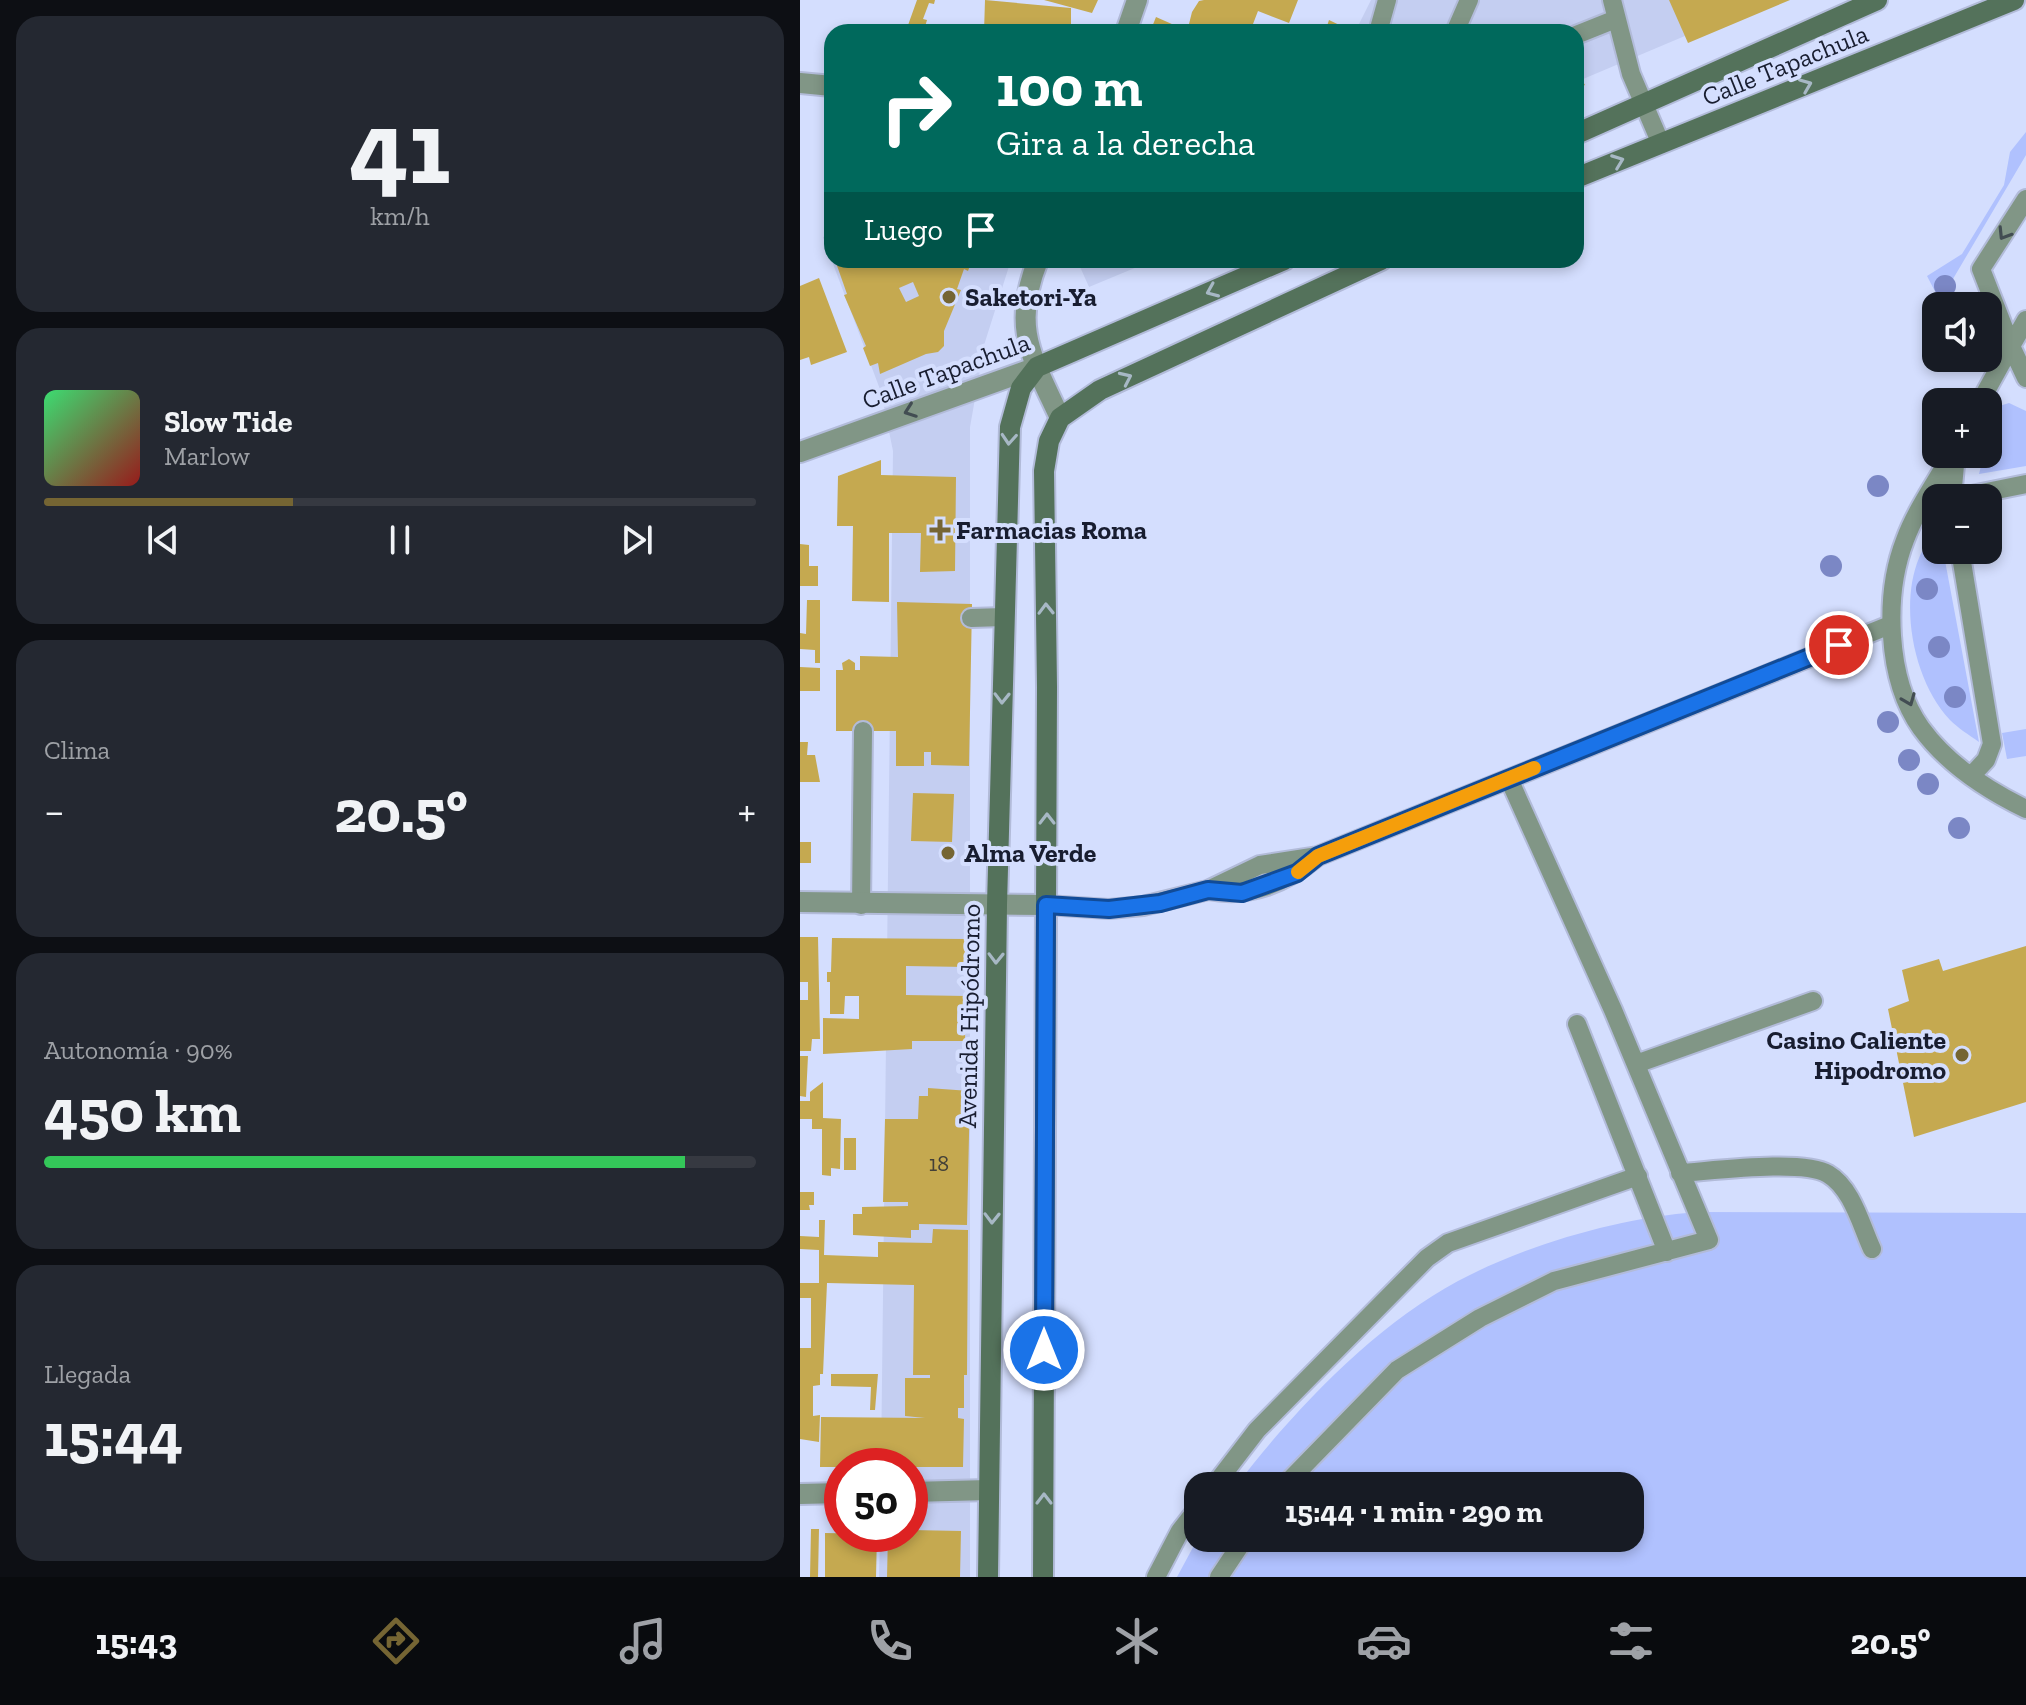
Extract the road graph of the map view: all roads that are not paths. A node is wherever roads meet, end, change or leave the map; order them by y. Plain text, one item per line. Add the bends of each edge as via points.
1 (1137, 0) edge
2 (1387, 0) edge
3 (1469, 0) edge
4 (1612, 0) edge
5 (1877, 0) edge
6 (2014, 0) edge
7 (1616, 19) junction
8 (1129, 24) edge
9 (1380, 24) edge
10 (1458, 24) edge
11 (1584, 32) edge
12 (800, 83) edge
13 (824, 85) edge
14 (1643, 105) junction
15 (1584, 131) edge
16 (1661, 144) junction
17 (1584, 175) edge
18 (2026, 199) edge
19 (1035, 268) edge
20 (1266, 268) edge
21 (1364, 268) edge
22 (2026, 320) edge
23 (2011, 346) junction
24 (1037, 367) junction
25 (2026, 378) edge
26 (1988, 388) edge
27 (1060, 418) junction
28 (800, 452) edge
29 (1946, 468) edge
30 (2026, 484) edge
31 (2002, 489) edge
32 (1962, 564) edge
33 (1004, 617) junction
34 (971, 618) dead end
35 (1890, 625) junction
36 (863, 731) dead end
37 (1971, 776) junction
38 (1509, 779) junction
39 (2026, 809) edge
40 (800, 902) edge
41 (861, 905) junction
42 (997, 905) junction
43 (1046, 905) junction
44 (1813, 1001) dead end
45 (1577, 1024) dead end
46 (1636, 1064) junction
47 (1680, 1173) junction
48 (1638, 1176) junction
49 (1872, 1249) dead end
50 (1667, 1252) junction
51 (1225, 1472) edge
52 (1298, 1472) edge
53 (989, 1490) junction
54 (928, 1492) edge
55 (824, 1493) edge
56 (800, 1494) edge
57 (1184, 1526) edge
58 (1236, 1552) edge
59 (988, 1577) edge
60 (1043, 1577) edge
61 (1156, 1577) edge
62 (1219, 1577) edge

1 - 8 street
2 - 9 lane
3 - 10 lane
4 - 7 lane
5 - 14 main road, Calle Tapachula
16 -> 6 main road, Calle Tapachula
7 - 11 lane
7 - 14 lane
12 - 13 street
14 - 15 main road, Calle Tapachula
14 - 16 lane
17 -> 16 main road, Calle Tapachula
18 -> 23 lane via 1981,269
19 - 24 street via 1024,320 1027,347
20 -> 24 main road, Calle Tapachula
27 -> 21 main road via 1100,390
22 - 23 lane
23 - 25 lane
23 - 26 lane
24 - 27 street
24 -> 28 street, Calle Tapachula
24 -> 33 main road, Avenida Hipódromo via 1021,388 1010,427
43 -> 27 main road via 1044,471
29 - 35 lane via 1905,540
30 - 31 lane
32 - 37 lane via 1992,744
33 - 34 lane
33 -> 42 main road, Avenida Hipódromo
35 -> 37 lane via 1899,678 1919,726
35 - 38 lane
36 - 41 lane
37 - 39 lane
38 - 43 lane via 1318,856 1297,873 1260,889 1208,890 1109,909
38 - 46 lane
40 - 41 street
41 - 42 street
42 - 43 street
42 -> 53 main road, Avenida Hipódromo
60 -> 43 main road
44 - 46 lane
45 - 48 lane
46 - 47 lane
47 - 49 lane via 1808,1167 1829,1175 1847,1193
47 - 50 lane via 1709,1240
48 - 50 lane
48 - 51 lane via 1448,1243 1427,1258 1257,1430
50 - 52 lane via 1554,1281 1480,1318 1397,1370
53 - 54 street
53 - 59 main road, Avenida Hipódromo
55 - 56 street
57 - 61 lane
58 - 62 lane

